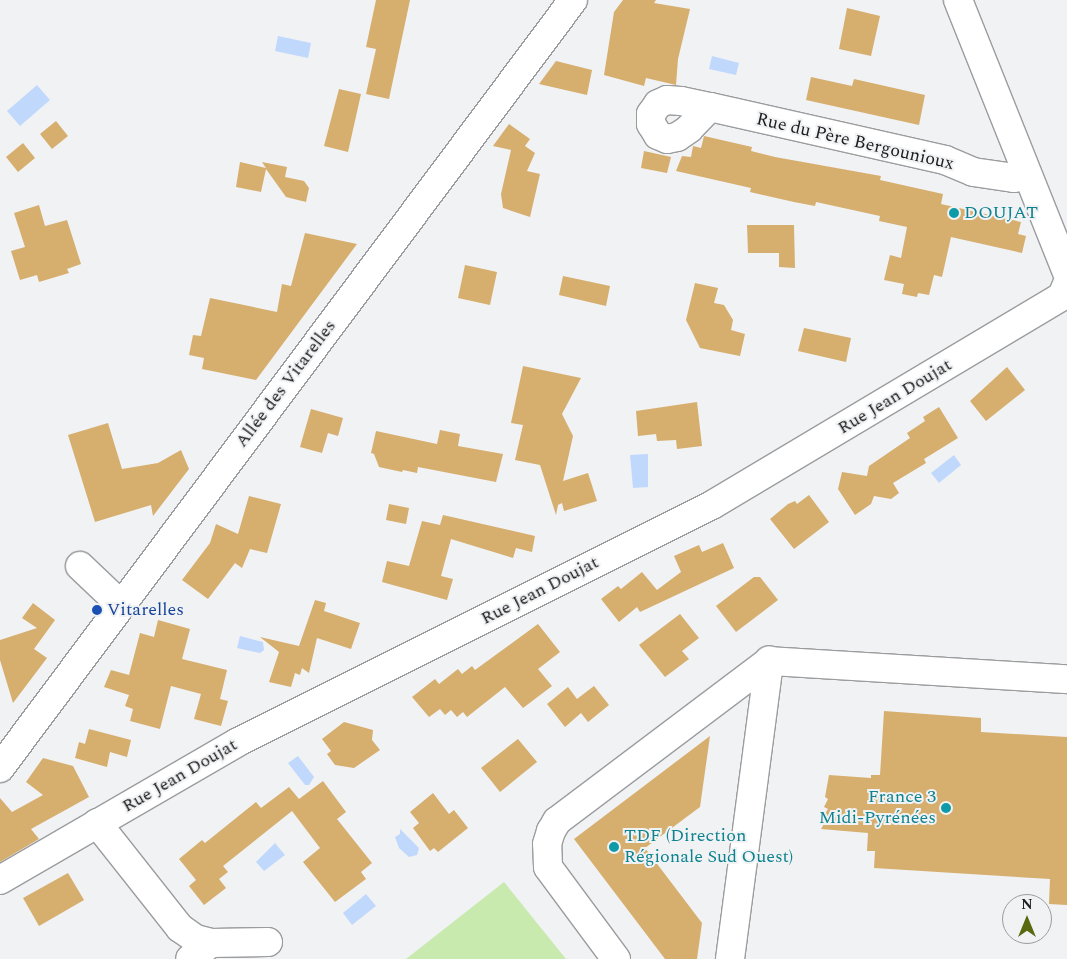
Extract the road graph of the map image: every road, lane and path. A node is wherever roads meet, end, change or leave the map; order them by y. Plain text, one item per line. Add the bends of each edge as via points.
1 (573, 0) edge
2 (958, 0) edge
3 (710, 107) dead end
4 (1028, 175) junction
5 (1067, 272) edge
6 (1067, 284) edge
7 (80, 566) dead end
8 (121, 605) junction
9 (769, 661) junction
10 (1067, 679) edge
11 (0, 768) edge
12 (97, 823) junction
13 (0, 880) edge
14 (268, 942) dead end
15 (200, 951) edge
16 (616, 959) edge
17 (730, 959) edge

1 - 8 street, Allée des Vitarelles
2 - 4 street
3 - 4 street, Rue du Père Bergounioux via 945,160 973,172 1014,178
4 - 5 street
6 - 12 street, Rue Jean Doujat via 1062,296 712,505 238,742
7 - 8 street
8 - 11 street, Allée des Vitarelles
9 - 10 street
9 - 16 street via 557,821 551,831 547,844 548,867
9 - 17 street
12 - 13 street, Rue Jean Doujat
12 - 15 street via 180,928 196,939
14 - 15 street

